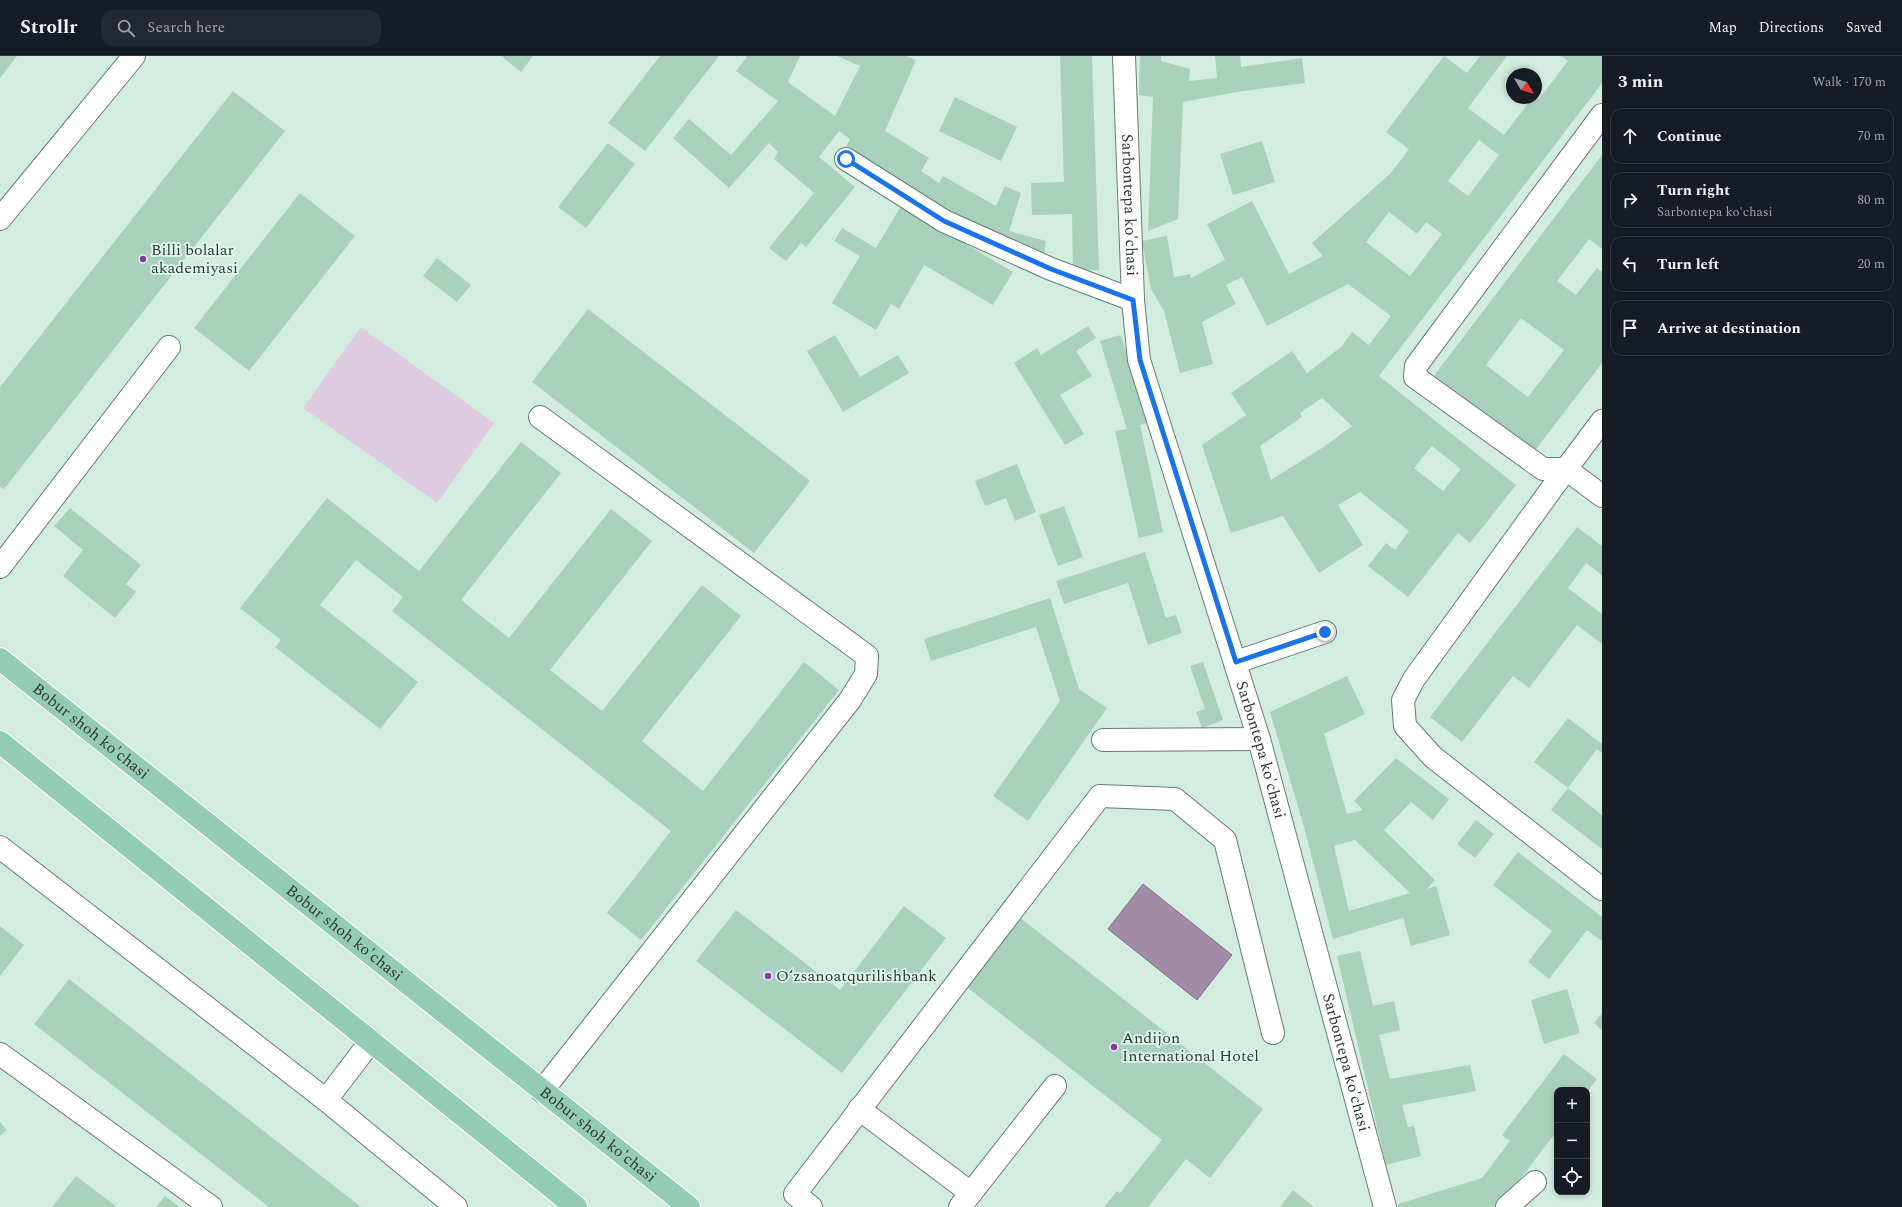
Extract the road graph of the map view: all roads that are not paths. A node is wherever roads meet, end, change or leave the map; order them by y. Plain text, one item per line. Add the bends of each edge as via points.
1 (134, 56) edge
2 (1124, 56) edge
3 (1602, 115) edge
4 (846, 159) dead end
5 (0, 219) edge
6 (1133, 300) junction
7 (169, 347) dead end
8 (540, 417) dead end
9 (1602, 421) edge
10 (1566, 469) junction
11 (1602, 496) edge
12 (0, 567) edge
13 (1325, 632) dead end
14 (0, 659) edge
15 (1236, 662) junction
16 (1258, 739) junction
17 (1103, 740) dead end
18 (0, 742) edge
19 (0, 847) edge
20 (1602, 889) edge
21 (1273, 1033) dead end
22 (371, 1041) junction
23 (0, 1054) edge
24 (1054, 1086) dead end
25 (542, 1091) junction
26 (326, 1100) junction
27 (859, 1109) junction
28 (1535, 1182) dead end
29 (965, 1200) edge
30 (797, 1203) edge
31 (568, 1205) edge
32 (211, 1207) edge
33 (456, 1207) edge
34 (689, 1207) edge
35 (1386, 1207) edge
36 (1507, 1207) edge

1 - 5 street
2 - 6 street, Sarbontepa ko'chasi
3 - 10 street via 1416,366 1415,377 1543,469
4 - 6 street via 944,221 1051,269
6 - 15 street, Sarbontepa ko'chasi via 1140,360
7 - 12 street
8 - 25 street via 867,656 866,674 850,700
9 - 10 street
10 - 11 street
10 - 20 street via 1414,679 1403,700 1406,726 1433,757
13 - 15 street
14 - 25 main road, Bobur shoh ko'chasi
15 - 16 street, Sarbontepa ko'chasi
16 - 17 street
16 - 35 street, Sarbontepa ko'chasi
18 - 22 main road
19 - 26 street
21 - 27 street via 1225,840 1175,799 1100,796
22 - 26 street
22 - 31 main road
23 - 32 street
24 - 29 street
25 - 34 main road, Bobur shoh ko'chasi
26 - 33 street
27 - 29 street
27 - 30 street
28 - 36 street

